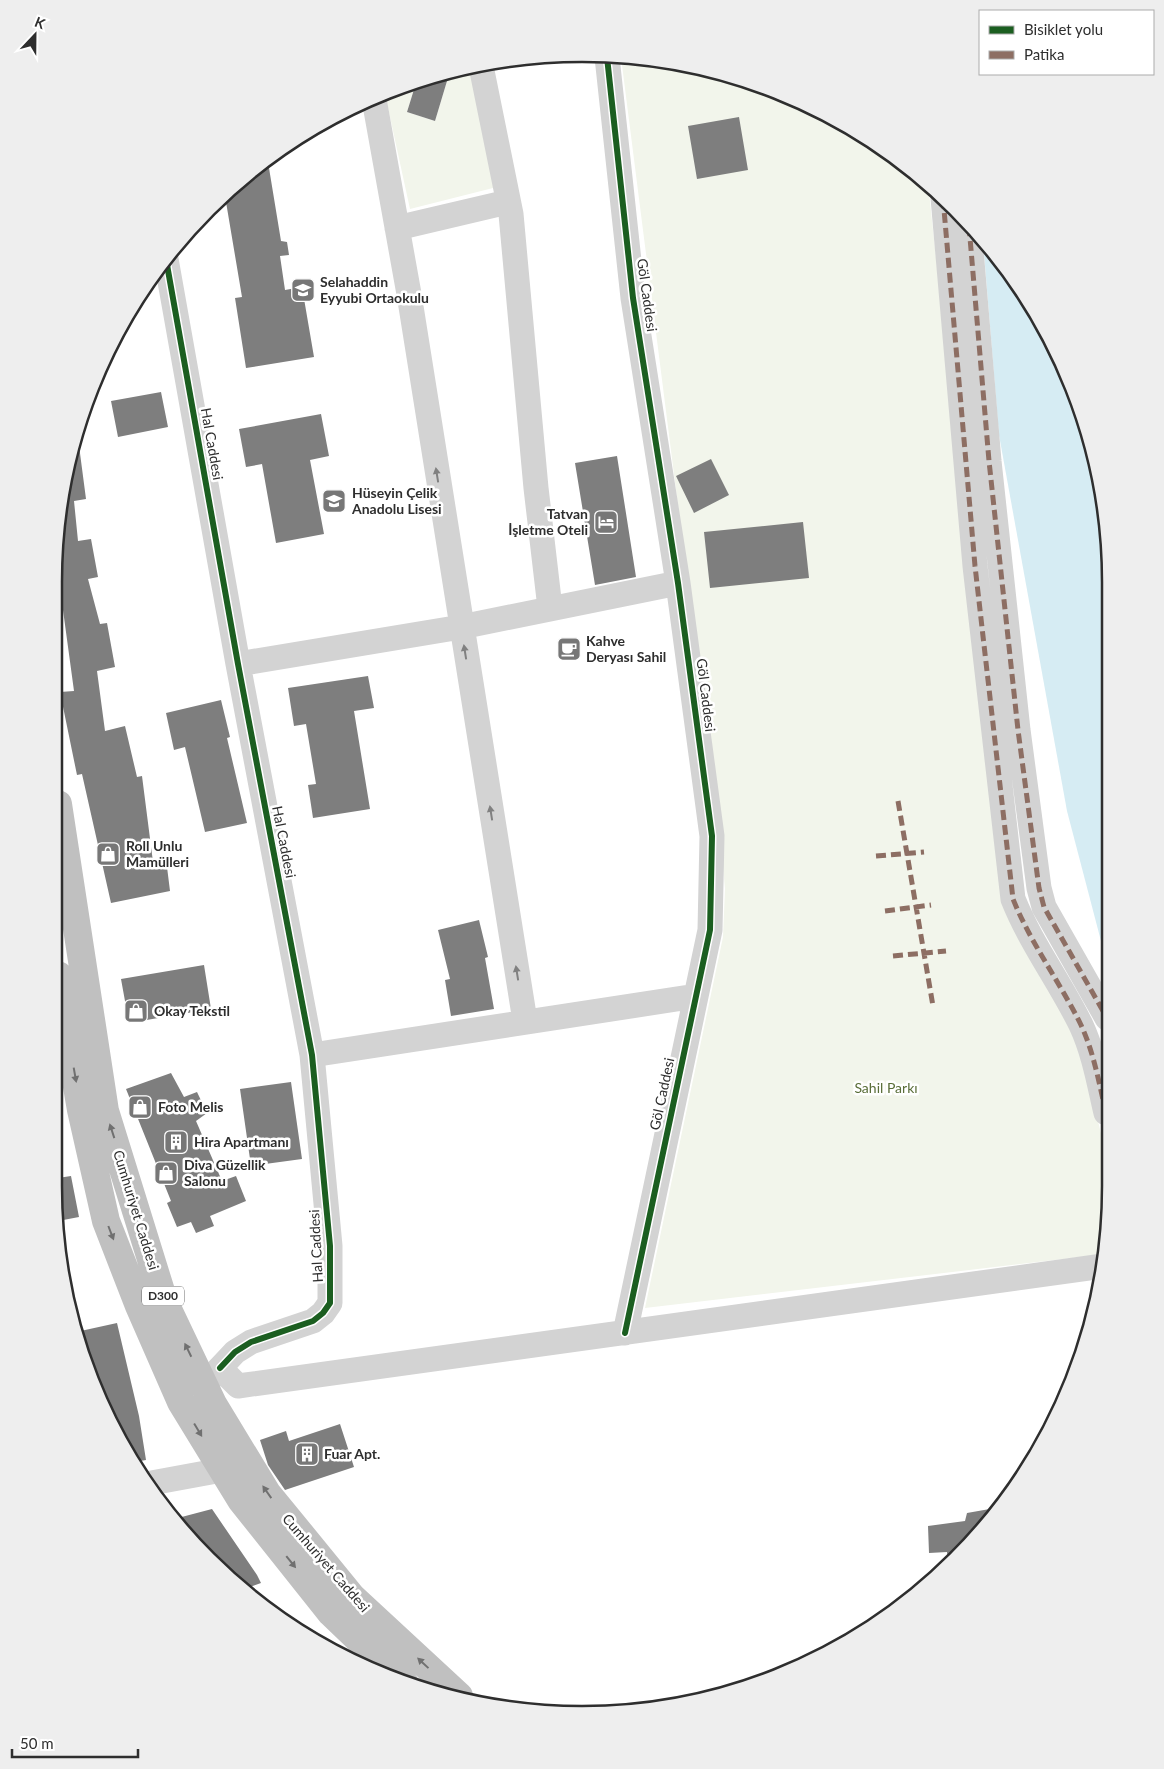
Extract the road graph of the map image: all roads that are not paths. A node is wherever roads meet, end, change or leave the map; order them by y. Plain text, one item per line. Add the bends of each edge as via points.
1 (608, 64) edge
2 (482, 72) edge
3 (375, 106) edge
4 (508, 202) junction
5 (944, 210) edge
6 (397, 228) junction
7 (970, 236) edge
8 (168, 269) edge
9 (678, 583) junction
10 (550, 608) junction
11 (461, 627) junction
12 (238, 664) junction
13 (62, 830) edge
14 (696, 996) junction
15 (62, 998) edge
16 (1102, 1009) edge
17 (525, 1021) junction
18 (312, 1054) junction
19 (1102, 1097) edge
20 (1095, 1267) edge
21 (625, 1333) junction
22 (212, 1376) junction
23 (182, 1402) junction
24 (222, 1470) junction
25 (159, 1487) edge
26 (390, 1670) edge
27 (453, 1690) edge

1 - 9 street, Göl Caddesi via 633,298
2 - 4 street
3 - 6 street
4 - 6 street
4 - 10 street
5 - 19 street via 975,566 1013,899 1088,1040
11 -> 6 street
7 - 16 street via 988,461 1039,888 1044,907
8 - 12 street, Hal Caddesi
9 - 10 street
9 - 14 street, Göl Caddesi via 712,836 710,930
10 - 11 street
11 - 12 street
17 -> 11 street
12 - 18 street, Hal Caddesi
22 -> 13 highway, Cumhuriyet Caddesi / D300 via 164,1301 105,1111
14 - 17 street
14 - 21 street, Göl Caddesi
15 -> 23 highway, Cumhuriyet Caddesi / D300 via 81,1110 106,1221
17 - 18 street
18 - 22 street, Hal Caddesi via 330,1246 330,1303 313,1322 250,1342 235,1352
20 - 21 street
21 - 22 street via 238,1386
22 - 23 street, Hal Caddesi
27 -> 22 highway, Cumhuriyet Caddesi / D300 via 352,1597 267,1493 214,1404
23 -> 24 highway, Cumhuriyet Caddesi / D300
24 - 25 street
24 -> 26 highway, Cumhuriyet Caddesi / D300 via 241,1500 331,1613

